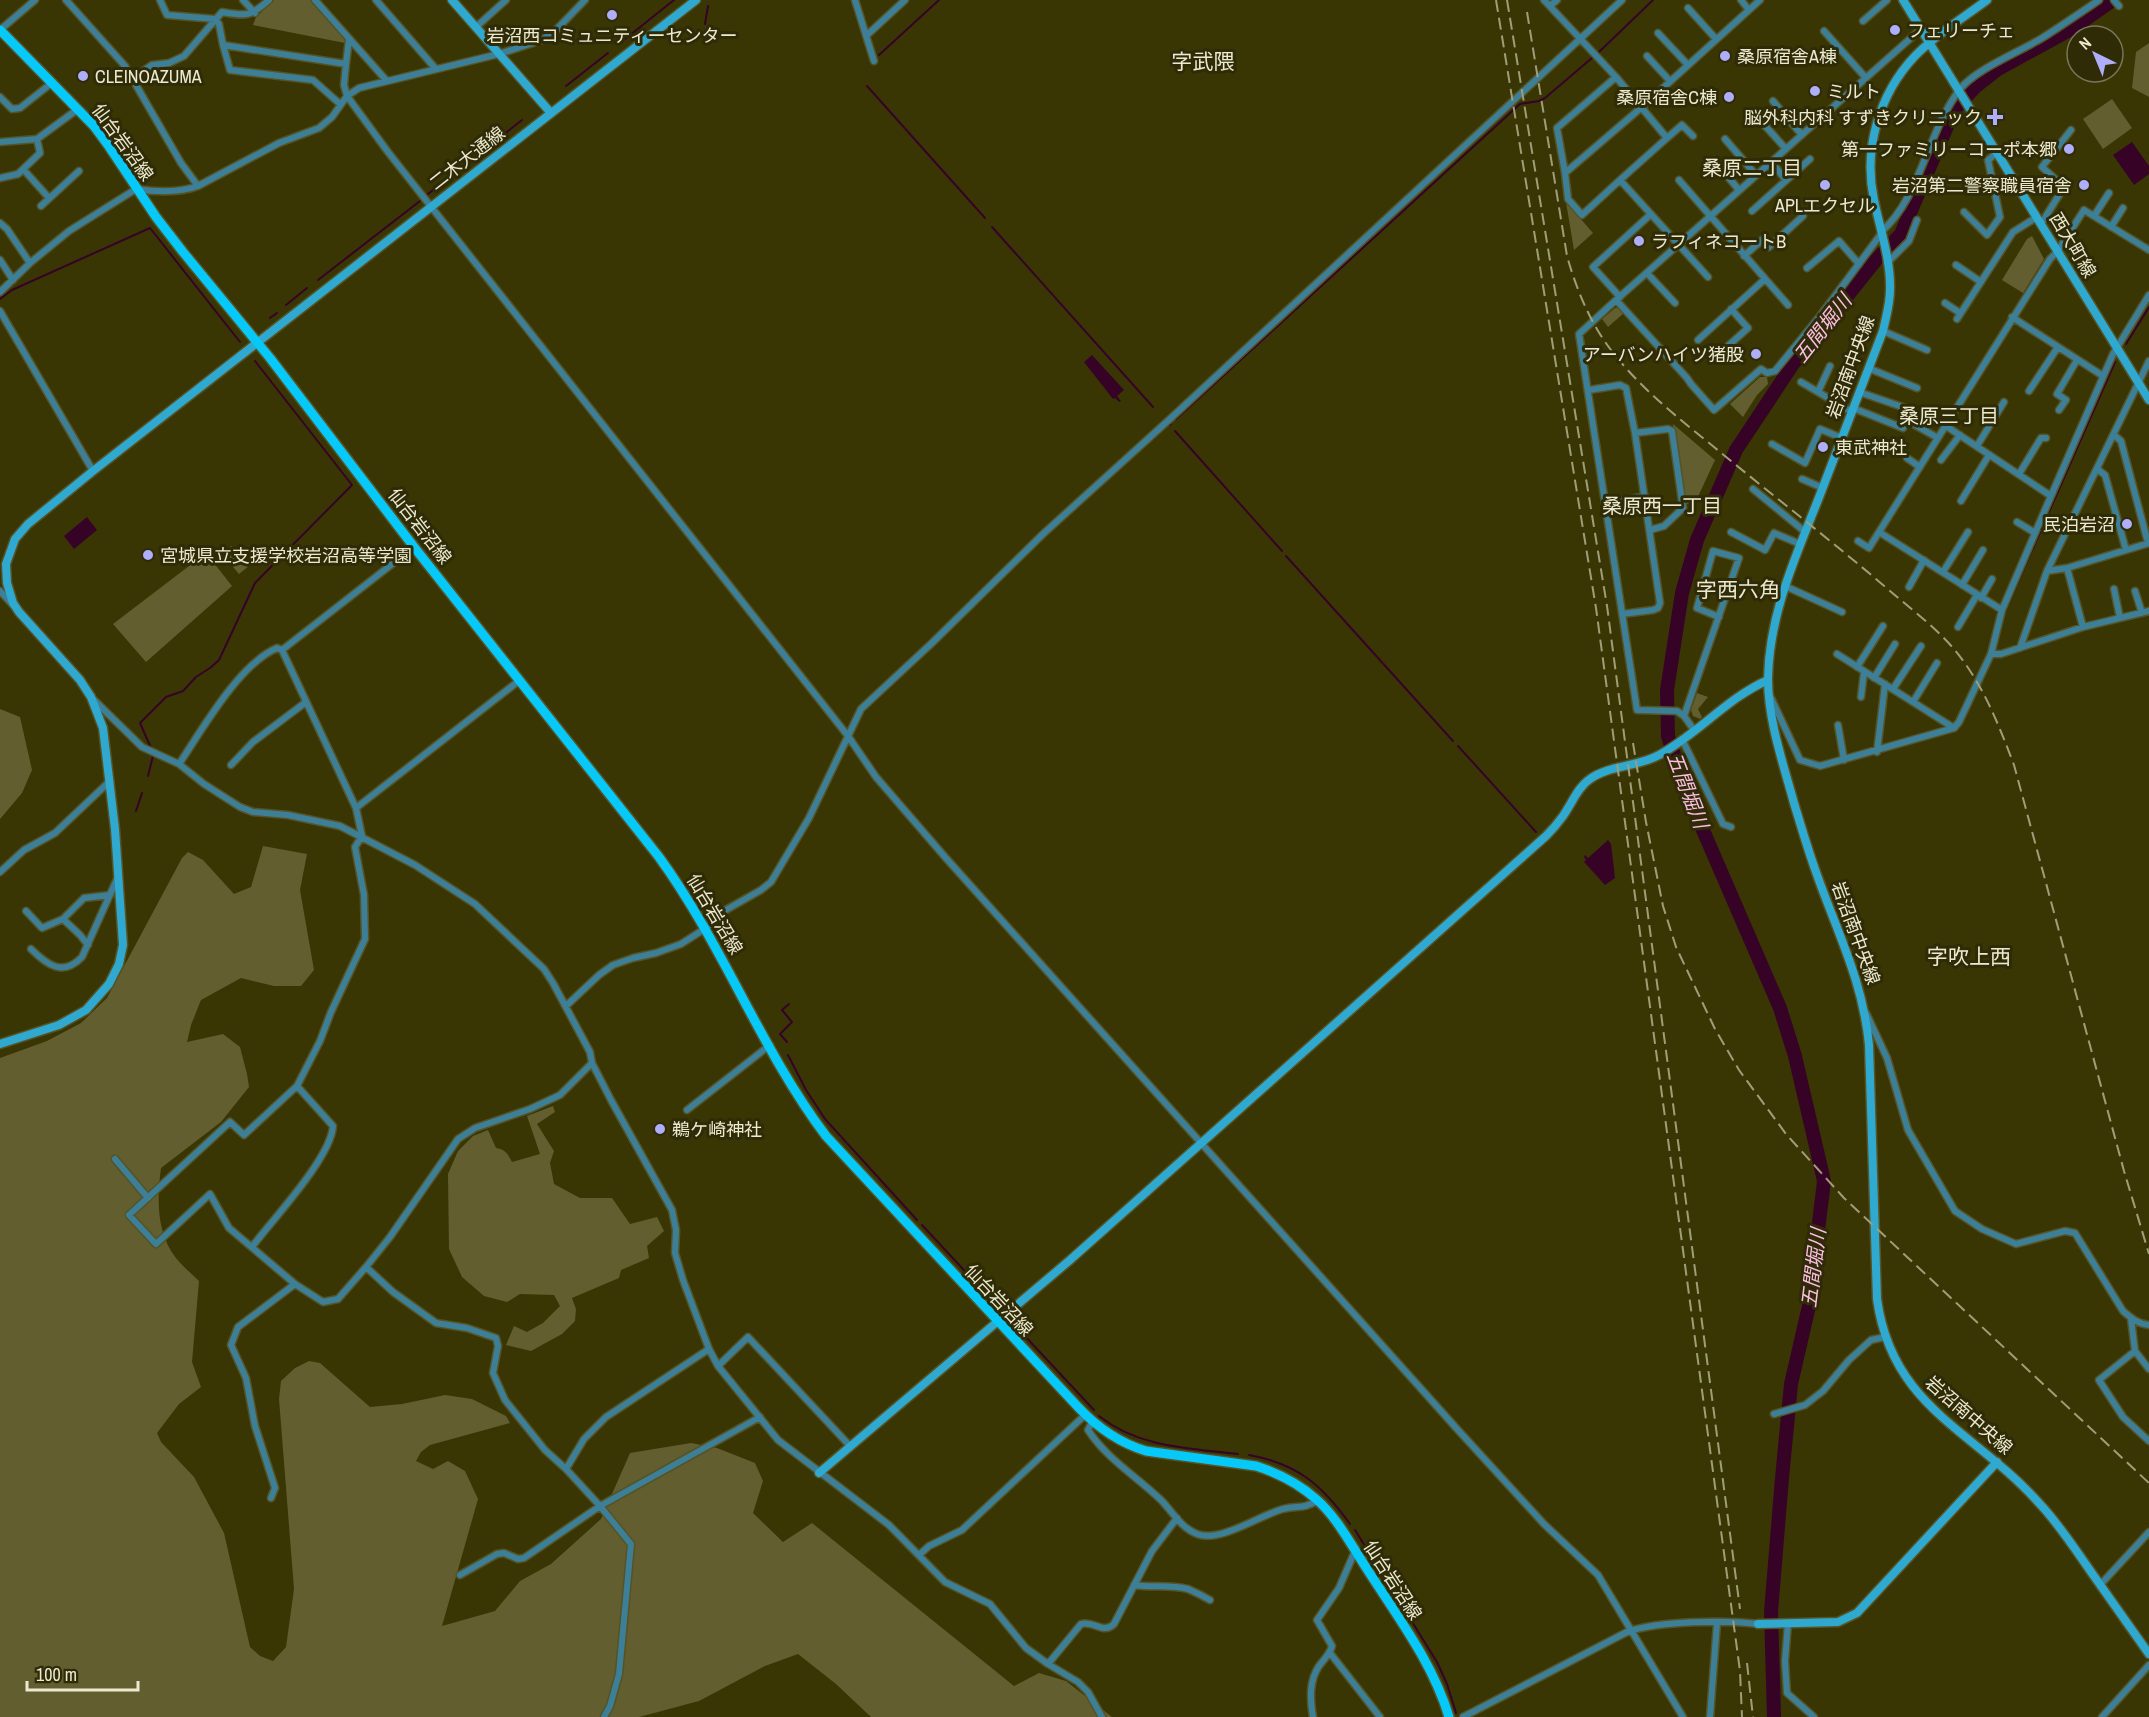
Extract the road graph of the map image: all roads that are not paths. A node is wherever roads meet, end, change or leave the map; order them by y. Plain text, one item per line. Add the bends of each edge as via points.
1 (35, 0) edge
2 (66, 0) edge
3 (160, 0) edge
4 (243, 0) edge
5 (269, 0) edge
6 (315, 0) edge
7 (376, 0) edge
8 (452, 0) edge
9 (506, 0) edge
10 (585, 0) edge
11 (696, 0) edge
12 (855, 0) edge
13 (905, 0) edge
14 (1544, 0) edge
15 (1557, 0) edge
16 (1622, 0) edge
17 (1741, 0) edge
18 (1760, 0) edge
19 (1887, 0) edge
20 (1903, 0) edge
21 (1987, 0) edge
22 (2099, 0) edge
23 (2114, 0) edge
24 (1550, 6) junction
25 (2119, 6) dead end
26 (1688, 8) dead end
27 (1749, 10) junction
28 (255, 13) junction
29 (215, 19) junction
30 (1863, 21) dead end
31 (476, 27) junction
32 (1921, 29) junction
33 (0, 30) edge
34 (1824, 31) dead end
35 (1658, 33) dead end
36 (866, 36) junction
37 (349, 39) junction
38 (1579, 39) junction
39 (1716, 39) junction
40 (1929, 43) junction
41 (224, 45) junction
42 (499, 54) junction
43 (1647, 56) dead end
44 (873, 61) dead end
45 (346, 64) junction
46 (1688, 65) junction
47 (435, 68) junction
48 (1616, 77) junction
49 (1866, 78) junction
50 (132, 79) junction
51 (386, 80) junction
52 (1670, 81) junction
53 (53, 82) junction
54 (1960, 92) junction
55 (347, 96) junction
56 (0, 97) edge
57 (1773, 101) dead end
58 (340, 104) junction
59 (1642, 107) junction
60 (78, 108) junction
61 (551, 113) junction
62 (1759, 119) dead end
63 (2070, 130) dead end
64 (1802, 135) junction
65 (1693, 136) dead end
66 (1667, 138) junction
67 (37, 139) junction
68 (1725, 139) dead end
69 (0, 142) edge
70 (1786, 149) junction
71 (1997, 153) junction
72 (1810, 159) dead end
73 (1714, 160) dead end
74 (1771, 162) junction
75 (22, 169) junction
76 (79, 171) dead end
77 (1565, 173) junction
78 (1756, 175) junction
79 (0, 178) edge
80 (1620, 180) junction
81 (1679, 180) dead end
82 (1786, 180) junction
83 (198, 186) junction
84 (136, 189) junction
85 (1739, 190) junction
86 (2109, 193) dead end
87 (49, 198) junction
88 (40, 206) dead end
89 (431, 207) junction
90 (2123, 208) dead end
91 (1752, 211) dead end
92 (1964, 212) dead end
93 (1651, 214) junction
94 (1803, 216) dead end
95 (2094, 216) junction
96 (1710, 217) junction
97 (1917, 220) dead end
98 (2039, 221) junction
99 (0, 223) edge
100 (2111, 227) junction
101 (1881, 234) junction
102 (1678, 245) junction
103 (2148, 249) edge
104 (2057, 252) junction
105 (1744, 256) junction
106 (0, 260) edge
107 (1886, 261) junction
108 (30, 263) junction
109 (1859, 264) junction
110 (1956, 264) dead end
111 (1807, 268) dead end
112 (1647, 273) junction
113 (1708, 278) dead end
114 (1765, 279) junction
115 (13, 280) junction
116 (1981, 282) junction
117 (0, 292) edge
118 (2149, 295) edge
119 (1618, 299) junction
120 (1675, 303) dead end
121 (1945, 303) dead end
122 (1788, 305) dead end
123 (1731, 309) junction
124 (0, 311) edge
125 (2012, 317) junction
126 (1883, 331) junction
127 (1698, 340) dead end
128 (258, 343) junction
129 (1728, 346) dead end
130 (2058, 347) junction
131 (2117, 347) junction
132 (1927, 350) dead end
133 (2077, 360) junction
134 (2149, 361) edge
135 (1830, 366) dead end
136 (1868, 368) junction
137 (2103, 376) junction
138 (1801, 382) dead end
139 (2139, 384) junction
140 (1917, 388) dead end
141 (1589, 390) junction
142 (2029, 391) dead end
143 (1818, 392) junction
144 (1859, 393) junction
145 (2149, 400) edge
146 (2004, 402) dead end
147 (1852, 410) junction
148 (2059, 410) dead end
149 (1914, 411) dead end
150 (1915, 425) dead end
151 (1946, 426) junction
152 (1903, 428) dead end
153 (1635, 433) junction
154 (1960, 435) junction
155 (2114, 435) junction
156 (1842, 438) junction
157 (1938, 438) junction
158 (2046, 438) dead end
159 (1772, 444) dead end
160 (1977, 446) junction
161 (1989, 455) junction
162 (1907, 458) dead end
163 (1941, 460) dead end
164 (1920, 467) junction
165 (2097, 469) junction
166 (93, 471) junction
167 (2019, 474) junction
168 (1802, 479) dead end
169 (1823, 488) junction
170 (1753, 489) dead end
171 (1645, 496) junction
172 (2051, 496) junction
173 (1961, 501) dead end
174 (1607, 504) junction
175 (2017, 522) dead end
176 (1650, 530) junction
177 (1804, 531) junction
178 (1731, 532) dead end
179 (1879, 532) junction
180 (1968, 532) dead end
181 (2035, 533) junction
182 (1858, 541) dead end
183 (2149, 543) edge
184 (1800, 544) junction
185 (414, 547) junction
186 (1983, 550) dead end
187 (2126, 550) junction
188 (1924, 560) junction
189 (2067, 568) junction
190 (2047, 571) junction
191 (1943, 572) junction
192 (1992, 579) dead end
193 (1962, 585) junction
194 (1785, 586) junction
195 (1909, 587) dead end
196 (2114, 589) dead end
197 (0, 591) edge
198 (2135, 591) dead end
199 (1979, 597) junction
200 (2002, 610) junction
201 (19, 612) junction
202 (1842, 612) dead end
203 (2145, 612) edge
204 (1622, 614) junction
205 (1719, 617) junction
206 (2120, 618) junction
207 (1883, 626) dead end
208 (1958, 627) dead end
209 (2083, 627) junction
210 (1895, 644) dead end
211 (1921, 646) dead end
212 (2020, 648) junction
213 (282, 651) junction
214 (1837, 654) dead end
215 (1991, 654) junction
216 (1936, 663) dead end
217 (1857, 668) junction
218 (1864, 672) junction
219 (1874, 678) junction
220 (520, 680) junction
221 (1768, 680) junction
222 (1886, 684) junction
223 (1893, 689) junction
224 (1769, 694) junction
225 (1861, 697) dead end
226 (91, 698) junction
227 (306, 702) junction
228 (1913, 702) junction
229 (1684, 716) junction
230 (1838, 725) dead end
231 (1954, 728) junction
232 (1694, 730) junction
233 (848, 736) junction
234 (1681, 740) junction
235 (1877, 752) junction
236 (1844, 760) junction
237 (178, 764) junction
238 (231, 765) dead end
239 (110, 780) junction
240 (356, 808) junction
241 (1731, 827) dead end
242 (362, 836) junction
243 (0, 872) edge
244 (119, 875) junction
245 (110, 895) junction
246 (26, 911) dead end
247 (63, 919) junction
248 (706, 928) junction
249 (88, 945) junction
250 (31, 949) dead end
251 (566, 1006) junction
252 (1864, 1006) junction
253 (0, 1044) edge
254 (770, 1046) junction
255 (592, 1063) junction
256 (297, 1086) junction
257 (687, 1110) dead end
258 (1201, 1143) junction
259 (115, 1159) dead end
260 (148, 1198) junction
261 (252, 1247) junction
262 (366, 1267) junction
263 (295, 1284) junction
264 (2132, 1319) junction
265 (996, 1321) junction
266 (2149, 1325) edge
267 (1885, 1337) junction
268 (709, 1349) junction
269 (2135, 1351) junction
270 (718, 1366) junction
271 (2149, 1369) edge
272 (1774, 1414) dead end
273 (760, 1418) junction
274 (1088, 1418) junction
275 (2149, 1441) edge
276 (850, 1446) junction
277 (1997, 1461) junction
278 (566, 1469) junction
279 (819, 1473) junction
280 (271, 1498) dead end
281 (1318, 1500) junction
282 (600, 1506) junction
283 (1177, 1518) junction
284 (2149, 1532) edge
285 (1355, 1551) junction
286 (919, 1555) junction
287 (460, 1575) dead end
288 (1134, 1585) junction
289 (2100, 1585) junction
290 (1210, 1600) dead end
291 (1717, 1623) junction
292 (1788, 1623) junction
293 (1758, 1624) joint
294 (1629, 1630) junction
295 (1330, 1653) junction
296 (2149, 1654) edge
297 (1048, 1664) junction
298 (2149, 1665) edge
299 (604, 1717) edge
300 (1102, 1717) edge
301 (1313, 1717) edge
302 (1380, 1717) edge
303 (1449, 1717) edge
304 (1463, 1717) edge
305 (1683, 1717) edge
306 (1710, 1717) edge
307 (1814, 1717) edge
308 (2102, 1717) edge

1 - 33 street
2 - 50 street
3 - 29 street via 167,15
4 - 28 street
5 - 28 street
6 - 37 street
7 - 47 street
8 - 31 street
9 - 31 street
10 - 42 street via 542,40
11 - 61 street, 二木大通線
12 - 36 street
13 - 36 street
14 - 24 street
15 - 24 street
16 - 38 street
17 - 27 street
18 - 27 street
19 - 30 street
20 - 32 street
21 - 40 street
22 - 54 street via 1991,66
23 - 25 street
24 - 38 street
26 - 39 street
27 - 39 street
28 - 29 street via 222,12
29 - 41 street
29 - 50 street via 184,56 152,65
31 - 42 street
32 - 40 street
32 - 49 street
33 - 53 main road, 仙台岩沼線
34 - 49 street
35 - 46 street
36 - 44 street
37 - 45 street
37 - 51 street
38 - 48 street
38 - 233 street via 1043,534 861,709
39 - 46 street
40 - 54 street
40 - 101 street via 1888,94 1872,142 1871,177
41 - 45 street
41 - 58 street via 230,70 313,80
42 - 47 street
42 - 61 street
43 - 52 street
45 - 55 street
46 - 52 street
47 - 51 street
48 - 59 street
48 - 77 street via 1557,128
49 - 64 street
50 - 83 street
51 - 55 street via 367,84
52 - 59 street
53 - 56 street via 20,108 12,109
53 - 60 main road, 仙台岩沼線
54 - 71 street, 西大町線
54 - 101 street via 1934,134 1908,196
55 - 58 street
55 - 89 street
57 - 64 street
58 - 83 street via 319,128 279,143
59 - 66 street
59 - 77 street
60 - 67 street
60 - 84 main road, 仙台岩沼線
61 - 89 street, 二木大通線
62 - 70 street
63 - 98 street via 2042,167 2064,187
64 - 70 street
65 - 66 street via 1682,125
66 - 80 street
67 - 69 street
67 - 75 street via 40,153
68 - 78 street
70 - 74 street
71 - 92 street via 1988,160 2000,217 1987,235
71 - 98 street, 西大町線
72 - 82 street
73 - 85 street
74 - 78 street
74 - 82 street
75 - 79 street via 18,174
75 - 87 street
76 - 87 street
77 - 80 street via 1568,199 1582,215
78 - 85 street
80 - 93 street
81 - 96 street
82 - 91 street
83 - 84 street via 188,190
84 - 108 street via 69,231
84 - 128 main road, 仙台岩沼線
85 - 96 street
86 - 95 street
87 - 88 street
89 - 128 street, 二木大通線
89 - 233 street
90 - 100 street
93 - 102 street
93 - 119 street via 1593,267
94 - 105 street via 1769,247 1762,240
95 - 100 street
95 - 104 street via 2084,210
96 - 102 street
96 - 105 street
97 - 107 street via 1909,241
98 - 104 street, 西大町線
98 - 116 street via 2013,232
99 - 108 street
100 - 103 street
101 - 107 street, 岩沼南中央線
101 - 109 street
102 - 112 street
102 - 113 street
104 - 125 street
104 - 131 street, 西大町線
105 - 114 street
106 - 115 street
107 - 126 street, 岩沼南中央線 via 1890,290
108 - 115 street
109 - 111 street via 1839,241
109 - 119 street via 1775,371 1767,373 1761,369 1714,410
110 - 116 street
112 - 119 street
112 - 120 street
114 - 122 street
114 - 123 street
115 - 117 street
116 - 121 street via 1959,316
118 - 131 street
119 - 141 street via 1579,334
123 - 127 street
123 - 129 street via 1748,328
124 - 166 street
125 - 130 street
125 - 151 street
126 - 132 street
126 - 136 street, 岩沼南中央線
128 - 166 street, 二木大通線
128 - 185 main road, 仙台岩沼線
130 - 133 street
130 - 142 street
131 - 137 street
131 - 139 street, 西大町線
133 - 137 street
133 - 148 street via 2057,394 2066,400
134 - 139 street
135 - 143 street
136 - 140 street
136 - 144 street, 岩沼南中央線
137 - 172 street
138 - 143 street
139 - 145 street, 西大町線
139 - 155 street
141 - 153 street via 1625,386
141 - 174 street
143 - 147 street
144 - 147 street, 岩沼南中央線
144 - 149 street
146 - 160 street
147 - 152 street
147 - 156 street, 岩沼南中央線
150 - 157 street
151 - 154 street
151 - 157 street
153 - 171 street
153 - 176 street via 1672,431 1683,508 1664,526
154 - 160 street
154 - 163 street
155 - 165 street
155 - 183 street via 2121,441
156 - 159 street via 1820,429 1805,463
156 - 169 street, 岩沼南中央線
157 - 164 street
158 - 167 street via 2041,438
160 - 161 street
161 - 167 street
161 - 173 street
162 - 164 street
164 - 179 street
165 - 187 street via 2105,476
165 - 190 street
166 - 201 street, 二木大通線 via 15,539 6,564 7,583 12,603
167 - 172 street
168 - 169 street
169 - 177 street, 岩沼南中央線
170 - 177 street
171 - 174 street
171 - 176 street
172 - 181 street
174 - 204 street
175 - 181 street
176 - 204 street via 1660,603 1653,610
177 - 184 street, 岩沼南中央線
178 - 184 street via 1765,550 1774,533
179 - 182 street via 1869,548
179 - 188 street
180 - 191 street
181 - 200 street
183 - 187 street
184 - 194 street, 岩沼南中央線
185 - 213 street
185 - 220 main road, 仙台岩沼線
186 - 193 street
187 - 189 street
188 - 191 street
188 - 195 street
189 - 190 street
189 - 209 street
190 - 212 street
191 - 193 street
192 - 199 street
193 - 199 street
194 - 202 street
194 - 221 street, 岩沼南中央線 via 1775,617
196 - 206 street
197 - 201 street
198 - 203 street
199 - 200 street
199 - 208 street
200 - 215 street
201 - 226 street, 二木大通線 via 80,680
203 - 206 street
204 - 229 street via 1638,710 1677,711
205 - 205 street via 1739,558 1713,551 1697,608
205 - 229 street
206 - 209 street
207 - 217 street
209 - 212 street
210 - 219 street
211 - 223 street
212 - 215 street
213 - 227 street
213 - 237 street via 277,648 268,652 243,674
214 - 217 street
215 - 231 street
216 - 228 street
217 - 218 street
218 - 219 street
218 - 225 street
219 - 222 street
220 - 240 street
220 - 248 main road, 仙台岩沼線 via 659,857
221 - 224 street, 岩沼南中央線
221 - 232 street via 1750,688
222 - 223 street
222 - 235 street
223 - 228 street
224 - 236 street via 1800,760 1820,766
224 - 252 street, 岩沼南中央線 via 1794,801
226 - 237 street via 142,747
226 - 239 street, 二木大通線 via 103,728
227 - 238 street via 253,742
227 - 240 street
228 - 231 street
229 - 232 street
230 - 236 street
231 - 235 street
232 - 234 street
233 - 248 street via 809,818 771,882 724,911
233 - 258 street via 876,777 945,857
234 - 241 street via 1723,824
234 - 258 street via 1661,755 1590,779 1546,836
235 - 236 street
237 - 242 street via 240,807 340,826
239 - 243 street via 55,833 24,850
239 - 244 street, 二木大通線
240 - 242 street
242 - 251 street via 475,904 544,969
242 - 256 street via 355,847 364,895 364,939
244 - 245 street
244 - 253 street, 二木大通線 via 123,945 119,964 105,991 78,1016
245 - 247 street via 84,898
245 - 249 street
246 - 247 street via 42,928
247 - 249 street
248 - 251 street via 681,944 613,966
248 - 254 main road, 仙台岩沼線
249 - 250 street via 76,964 64,967 44,962
251 - 255 street via 591,1052
252 - 264 street via 1887,1058 1908,1130 1955,1211 2016,1244 2065,1231 2075,1233 2123,1311
252 - 267 street, 岩沼南中央線 via 1869,1045 1877,1299
254 - 257 street
254 - 265 main road, 仙台岩沼線 via 826,1137
255 - 262 street via 560,1095 475,1128 458,1139
255 - 268 street via 672,1210 675,1253
256 - 260 street via 244,1135 230,1122
256 - 261 street via 333,1126 332,1135 318,1161
258 - 265 street
258 - 294 street via 1544,1524 1598,1575
259 - 260 street
260 - 261 street via 129,1215 156,1244 210,1194 229,1228
261 - 263 street
262 - 263 street via 338,1299 323,1302
262 - 278 street via 436,1323 496,1338 493,1373 505,1400 545,1450
263 - 280 street via 238,1327 231,1345 246,1378 255,1426 275,1488
264 - 266 street
264 - 269 street
265 - 274 main road, 仙台岩沼線
265 - 276 street
267 - 272 street via 1871,1340 1805,1405
267 - 277 street, 岩沼南中央線 via 1902,1373 1922,1399
268 - 270 street
268 - 278 street via 606,1416 584,1439
269 - 271 street
269 - 275 street via 2099,1380 2123,1417
270 - 273 street
270 - 276 street via 748,1337
273 - 279 street via 778,1440
273 - 282 street
274 - 281 main road, 仙台岩沼線 via 1120,1440 1146,1451 1273,1472
274 - 283 street via 1088,1430 1110,1458
274 - 286 street via 962,1530
276 - 279 street
277 - 289 street, 岩沼南中央線 via 2040,1504
277 - 292 street via 1857,1613 1838,1622
278 - 282 street
279 - 286 street via 889,1525
281 - 283 street via 1308,1507 1284,1508 1211,1537 1197,1534
281 - 285 main road, 仙台岩沼線
282 - 287 street via 524,1558 497,1554
282 - 299 street via 631,1544 619,1674
283 - 288 street via 1152,1551
284 - 289 street
285 - 295 street via 1339,1588 1317,1620 1332,1646
285 - 303 main road, 仙台岩沼線 via 1426,1663
286 - 297 street via 945,1582 990,1604 1026,1647
288 - 290 street via 1173,1587
288 - 297 street via 1110,1628 1081,1624
289 - 296 street, 岩沼南中央線
291 - 293 street
291 - 294 street
291 - 306 street
292 - 293 street
292 - 307 street via 1787,1693
294 - 304 street
294 - 305 street
295 - 301 street via 1312,1678
295 - 302 street
297 - 300 street via 1078,1682
298 - 308 street

